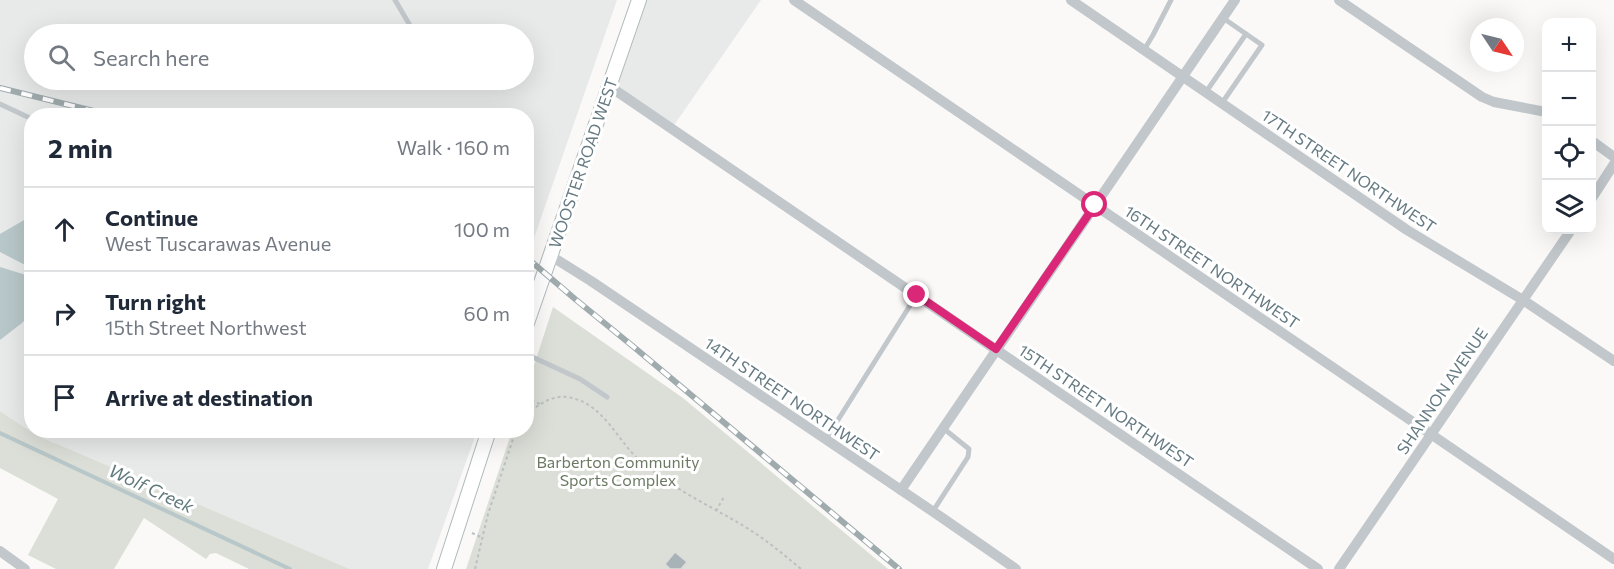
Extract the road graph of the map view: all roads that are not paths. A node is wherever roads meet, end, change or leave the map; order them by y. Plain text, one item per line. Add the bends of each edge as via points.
1 (395, 0) edge
2 (639, 0) edge
3 (794, 0) edge
4 (1071, 0) edge
5 (1171, 0) edge
6 (1235, 0) edge
7 (1339, 0) edge
8 (1223, 18) junction
9 (408, 24) edge
10 (1246, 34) junction
11 (1144, 50) junction
12 (1182, 76) junction
13 (609, 86) junction
14 (1206, 92) junction
15 (1222, 103) junction
16 (0, 104) edge
17 (1542, 111) edge
18 (24, 115) edge
19 (1596, 144) edge
20 (1614, 157) edge
21 (1614, 164) edge
22 (1596, 192) edge
23 (1095, 205) junction
24 (1568, 234) edge
25 (551, 256) junction
26 (917, 295) junction
27 (1523, 300) junction
28 (534, 304) edge
29 (996, 349) junction
30 (534, 358) edge
31 (1614, 361) edge
32 (607, 397) dead end
33 (943, 428) junction
34 (1431, 434) junction
35 (486, 438) edge
36 (826, 440) junction
37 (901, 490) junction
38 (933, 512) junction
39 (0, 551) edge
40 (1614, 559) edge
41 (25, 569) edge
42 (444, 569) edge
43 (1016, 569) edge
44 (1318, 569) edge
45 (1339, 569) edge

1 - 9 lane
2 - 13 main road, WOOSTER ROAD WEST
3 - 23 street, 16TH STREET NORTHWEST
4 - 11 street, 17TH STREET NORTHWEST
5 - 11 lane
6 - 8 street
7 - 17 street via 1482,97
8 - 10 lane
8 - 12 street
10 - 14 lane
10 - 15 lane via 1262,45
11 - 12 street, 17TH STREET NORTHWEST
12 - 14 street, 17TH STREET NORTHWEST
12 - 23 street
13 - 25 main road, WOOSTER ROAD WEST
13 - 26 street, 15TH STREET NORTHWEST
14 - 15 street, 17TH STREET NORTHWEST
15 - 27 street, 17TH STREET NORTHWEST via 1407,230
16 - 18 lane
19 - 20 street
21 - 22 street
23 - 29 street
23 - 34 street, 16TH STREET NORTHWEST
24 - 27 street, SHANNON AVENUE
25 - 28 main road, WOOSTER ROAD WEST
25 - 36 street, 14TH STREET NORTHWEST
26 - 29 street, 15TH STREET NORTHWEST
26 - 36 lane
27 - 31 street, 17TH STREET NORTHWEST
27 - 34 street, SHANNON AVENUE
29 - 33 street
29 - 44 street, 15TH STREET NORTHWEST
30 - 32 lane via 580,379
33 - 37 street
33 - 38 lane via 969,449 968,458
34 - 40 street, 16TH STREET NORTHWEST
34 - 45 street, SHANNON AVENUE
35 - 42 main road
36 - 37 street, 14TH STREET NORTHWEST
37 - 38 street, 14TH STREET NORTHWEST
38 - 43 street, 14TH STREET NORTHWEST
39 - 41 street

